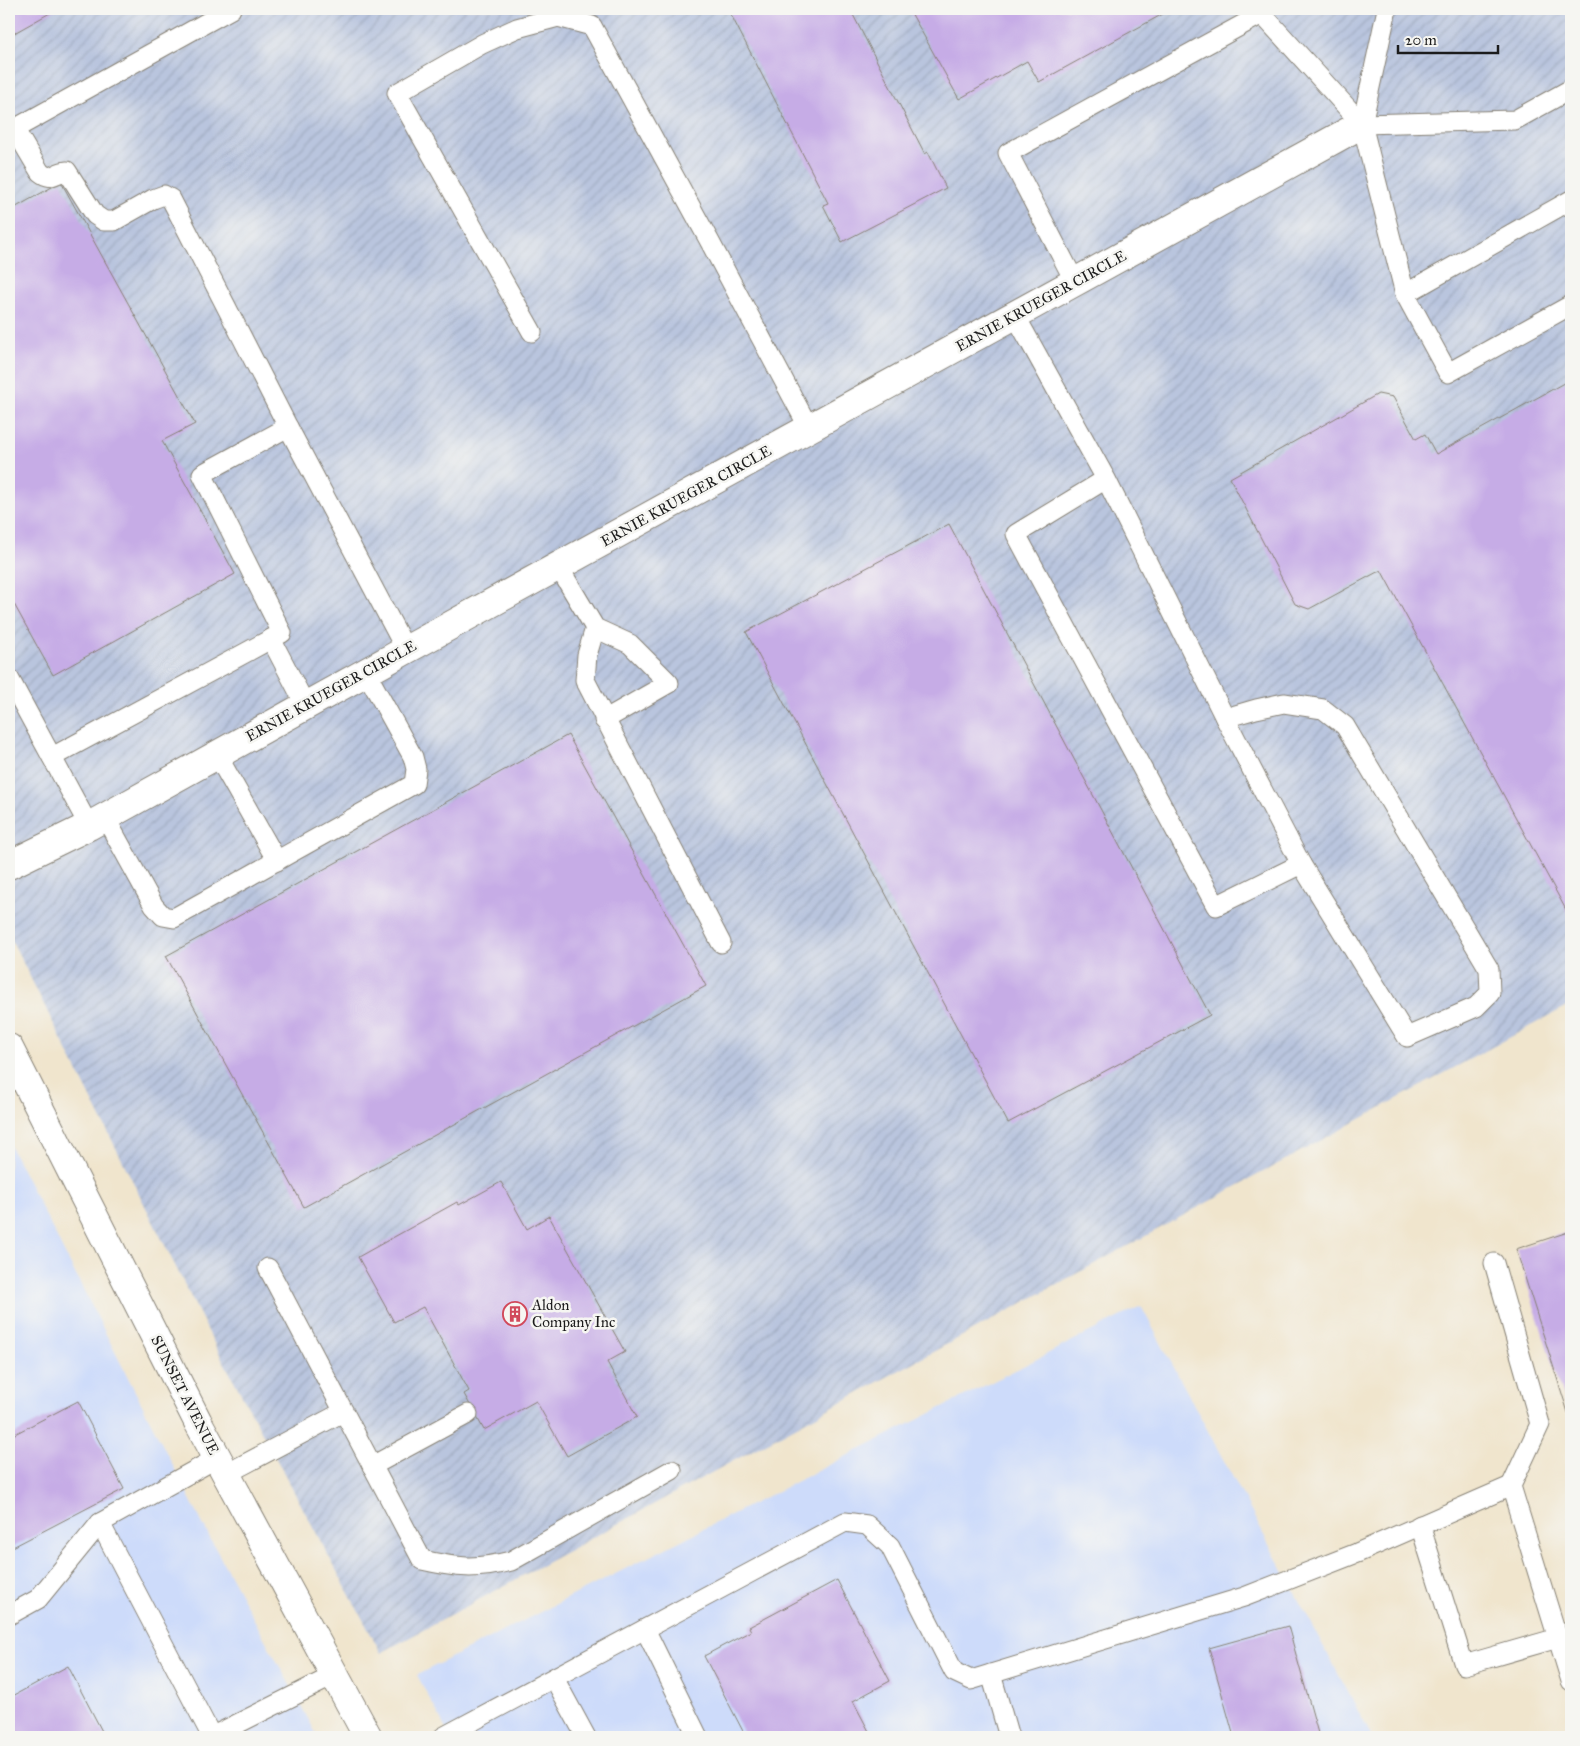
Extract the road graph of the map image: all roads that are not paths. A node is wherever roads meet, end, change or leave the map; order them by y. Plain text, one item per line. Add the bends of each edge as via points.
1 (231, 9) edge
2 (1387, 9) edge
3 (1571, 89) edge
4 (1362, 124) junction
5 (12, 130) edge
6 (1571, 200) edge
7 (1076, 282) junction
8 (1405, 294) junction
9 (1571, 305) edge
10 (1015, 315) junction
11 (532, 332) dead end
12 (288, 427) junction
13 (809, 428) junction
14 (1106, 479) junction
15 (558, 566) junction
16 (595, 628) junction
17 (271, 639) junction
18 (406, 650) junction
19 (366, 672) junction
20 (9, 678) edge
21 (306, 706) junction
22 (1225, 718) junction
23 (604, 720) junction
24 (217, 755) junction
25 (52, 758) junction
26 (97, 821) junction
27 (276, 861) junction
28 (1300, 864) junction
29 (9, 865) edge
30 (721, 943) dead end
31 (9, 1048) edge
32 (1494, 1263) dead end
33 (268, 1268) dead end
34 (343, 1412) junction
35 (468, 1414) dead end
36 (221, 1466) junction
37 (372, 1466) junction
38 (672, 1470) dead end
39 (1511, 1486) junction
40 (100, 1523) junction
41 (1420, 1525) junction
42 (9, 1615) edge
43 (645, 1629) junction
44 (1558, 1638) junction
45 (991, 1674) junction
46 (335, 1675) junction
47 (1570, 1675) edge
48 (554, 1678) junction
49 (212, 1737) edge
50 (368, 1737) edge
51 (443, 1737) edge
52 (586, 1737) edge
53 (698, 1737) edge
54 (1009, 1737) edge

1 - 5 lane
2 - 4 lane
3 - 4 lane via 1515,120
4 - 7 street, ERNIE KRUEGER CIRCLE
4 - 7 lane via 1262,14 1008,153
4 - 8 lane
5 - 12 lane via 46,177 67,170 95,215 104,221 114,221 164,195 170,199
6 - 8 lane
7 - 10 street, ERNIE KRUEGER CIRCLE
8 - 9 lane via 1448,373
10 - 13 street, ERNIE KRUEGER CIRCLE
10 - 14 lane
11 - 13 lane via 397,93 482,44 517,28 558,17 592,26
12 - 17 lane via 202,474 282,633
12 - 18 lane
13 - 15 street, ERNIE KRUEGER CIRCLE
14 - 22 lane
14 - 28 lane via 1016,534 1216,906
15 - 16 lane
15 - 18 street, ERNIE KRUEGER CIRCLE
16 - 23 lane via 586,654 585,680
16 - 23 lane via 630,644 669,683
17 - 21 lane
17 - 25 lane
18 - 19 street, ERNIE KRUEGER CIRCLE
19 - 21 street, ERNIE KRUEGER CIRCLE
19 - 27 lane via 414,757 414,784
20 - 25 lane
21 - 24 street, ERNIE KRUEGER CIRCLE
22 - 28 lane
22 - 28 lane via 1284,703 1323,709 1345,726 1489,969 1490,994 1476,1007 1407,1037
23 - 30 lane
24 - 26 street, ERNIE KRUEGER CIRCLE
24 - 27 lane
25 - 26 lane
26 - 27 lane via 163,916 174,918
26 - 29 street, ERNIE KRUEGER CIRCLE
31 - 36 street, SUNSET AVENUE
32 - 39 lane via 1540,1424
33 - 34 lane
34 - 36 lane
34 - 37 lane
35 - 37 lane
36 - 40 lane
36 - 46 street, SUNSET AVENUE
37 - 38 lane via 422,1560 454,1568 491,1566 511,1561
39 - 41 lane
39 - 44 lane
40 - 42 lane via 38,1599
40 - 49 lane
41 - 44 lane via 1464,1666
41 - 45 lane via 1244,1597
43 - 45 lane via 845,1522 867,1525 890,1546 954,1672 971,1680
43 - 48 lane
43 - 53 lane
44 - 47 lane
45 - 54 lane
46 - 49 lane
46 - 50 street, SUNSET AVENUE
48 - 51 lane
48 - 52 lane

